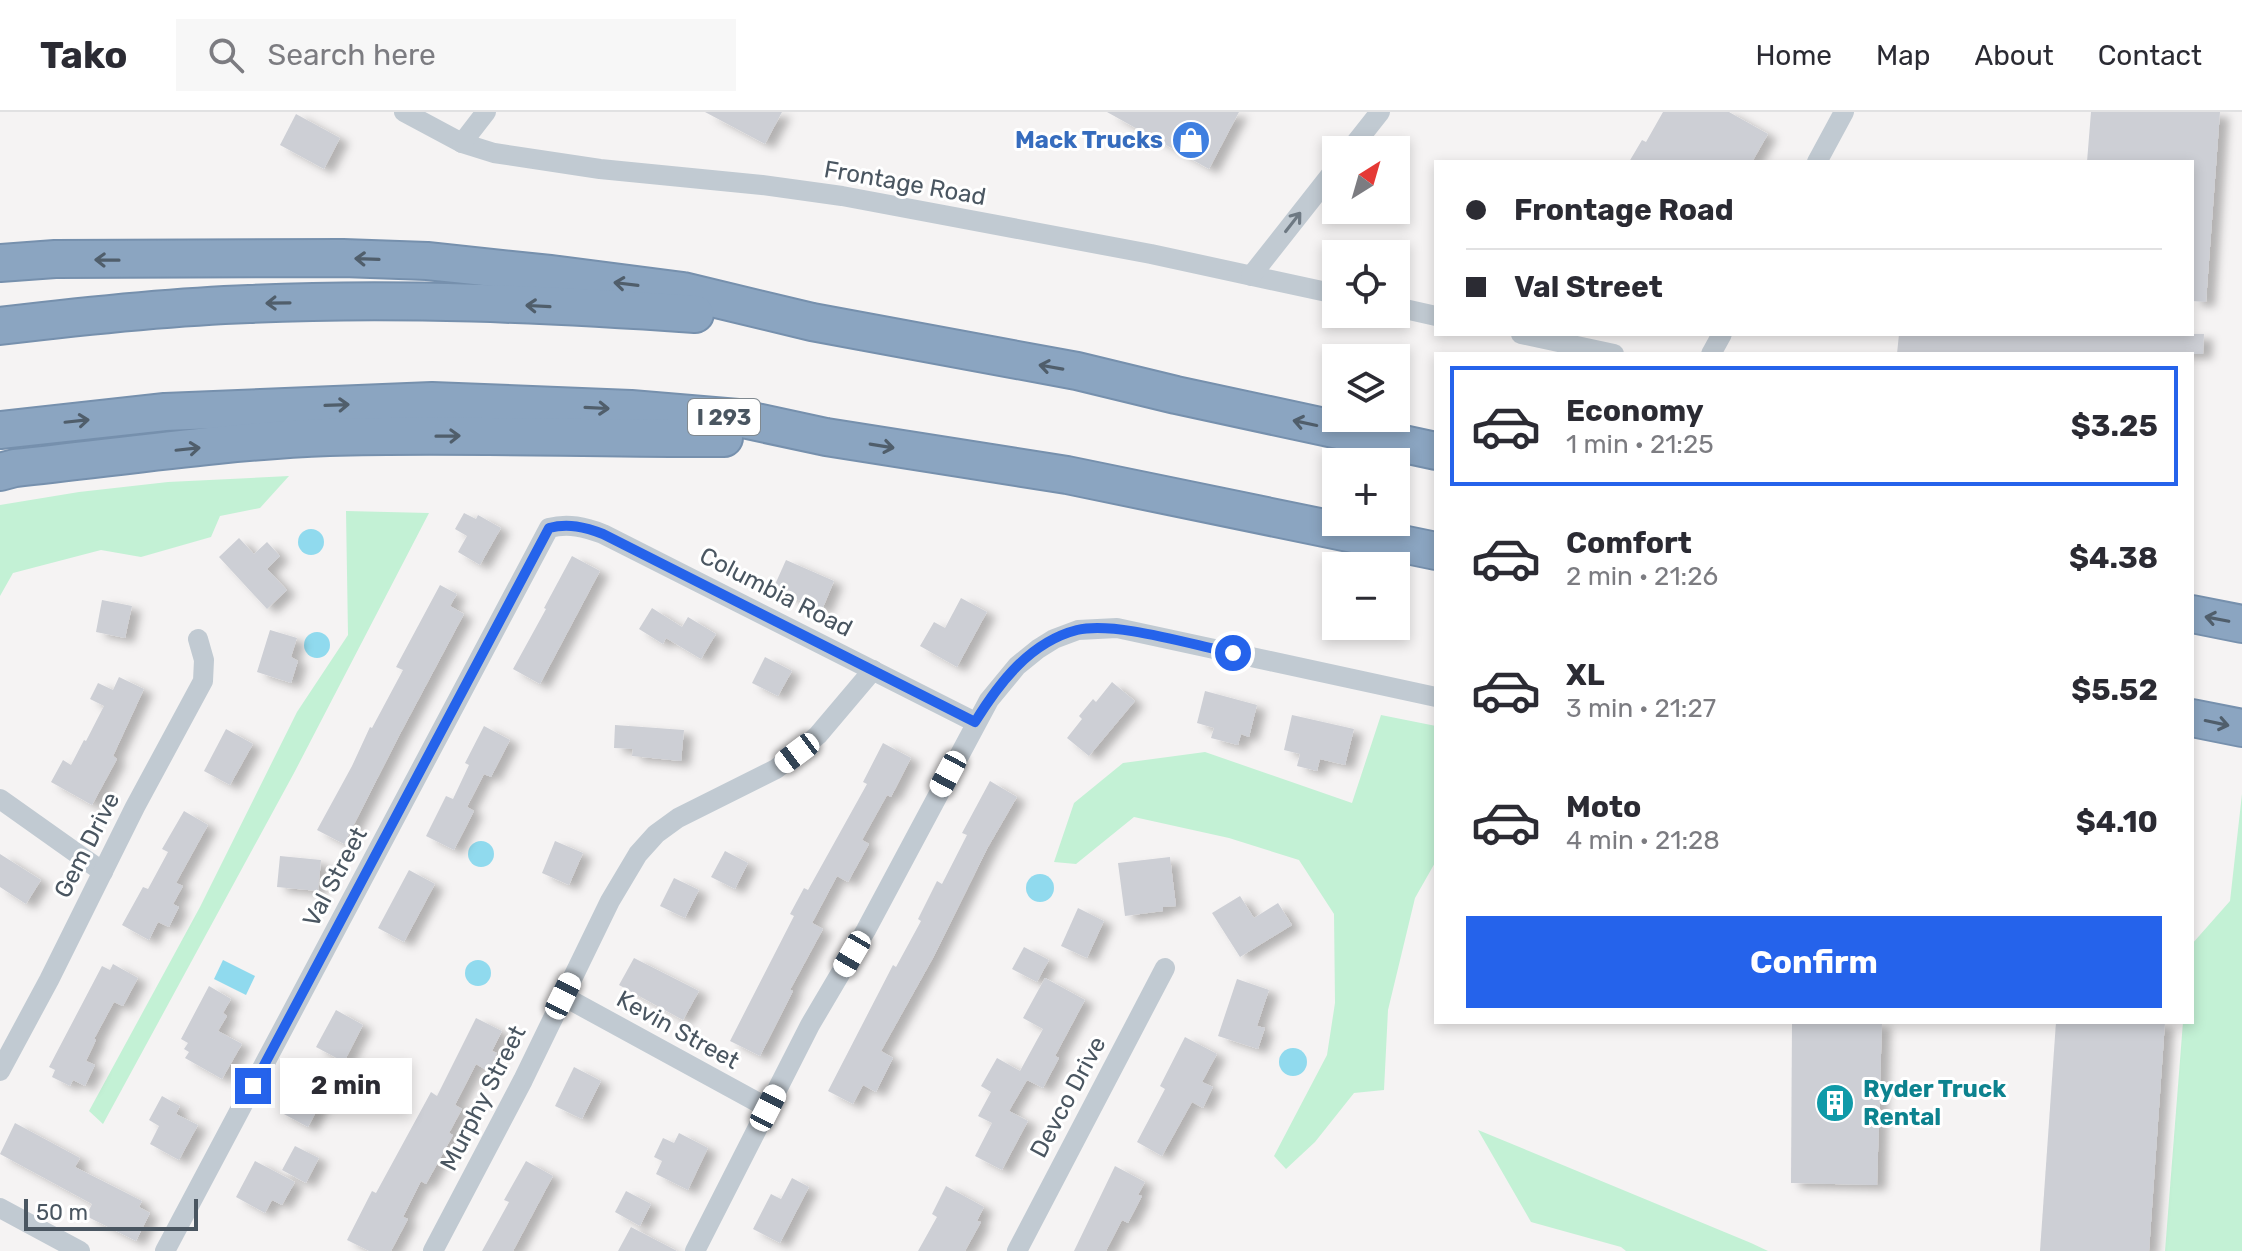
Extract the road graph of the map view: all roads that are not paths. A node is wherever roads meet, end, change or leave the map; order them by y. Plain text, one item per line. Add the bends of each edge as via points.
1 (404, 112) edge
2 (486, 112) edge
3 (1380, 112) edge
4 (1844, 112) edge
5 (1361, 136) edge
6 (462, 143) junction
7 (1818, 160) edge
8 (1322, 186) edge
9 (0, 263) edge
10 (1251, 276) junction
11 (1322, 291) edge
12 (1410, 310) edge
13 (1434, 316) edge
14 (812, 322) junction
15 (0, 326) edge
16 (1530, 336) edge
17 (1605, 352) edge
18 (0, 430) edge
19 (826, 437) junction
20 (1434, 451) edge
21 (0, 472) edge
22 (549, 528) joint
23 (1434, 551) edge
24 (2194, 614) edge
25 (2242, 624) edge
26 (198, 639) dead end
27 (873, 670) junction
28 (1434, 697) edge
29 (2194, 718) edge
30 (975, 722) junction
31 (2242, 728) edge
32 (0, 799) edge
33 (103, 872) junction
34 (1165, 968) dead end
35 (563, 996) junction
36 (0, 1071) edge
37 (768, 1108) junction
38 (0, 1208) edge
39 (80, 1251) edge
40 (165, 1251) edge
41 (433, 1251) edge
42 (695, 1251) edge
43 (1017, 1251) edge

1 - 6 street, Frontage Road
2 - 6 street
3 - 5 street
4 - 7 street
6 - 10 street, Frontage Road via 600,169 842,196
10 -> 8 street
14 -> 9 highway via 683,291 427,261
10 - 11 street, Frontage Road
12 - 13 street
14 -> 15 highway via 374,301 249,304
20 -> 14 highway via 1077,371
16 - 17 street
18 -> 19 highway, I 293 via 165,412 432,401 738,418
21 -> 19 highway via 327,437
19 -> 23 highway, I 293 via 1067,475
22 - 27 street, Columbia Road via 580,526 603,534
22 - 40 street, Val Street
25 -> 24 highway
26 - 33 street, Gem Drive via 203,681
27 - 30 street, Columbia Road
27 - 35 street, Murphy Street via 797,753 753,782 678,818 647,843 623,877
28 - 30 street via 1117,628 1094,628 1038,649 1002,682
29 -> 31 highway
30 - 37 street
32 - 33 street
33 - 36 street, Gem Drive
34 - 43 street, Devco Drive
35 - 37 street, Kevin Street
35 - 41 street, Murphy Street
37 - 42 street
38 - 39 street

